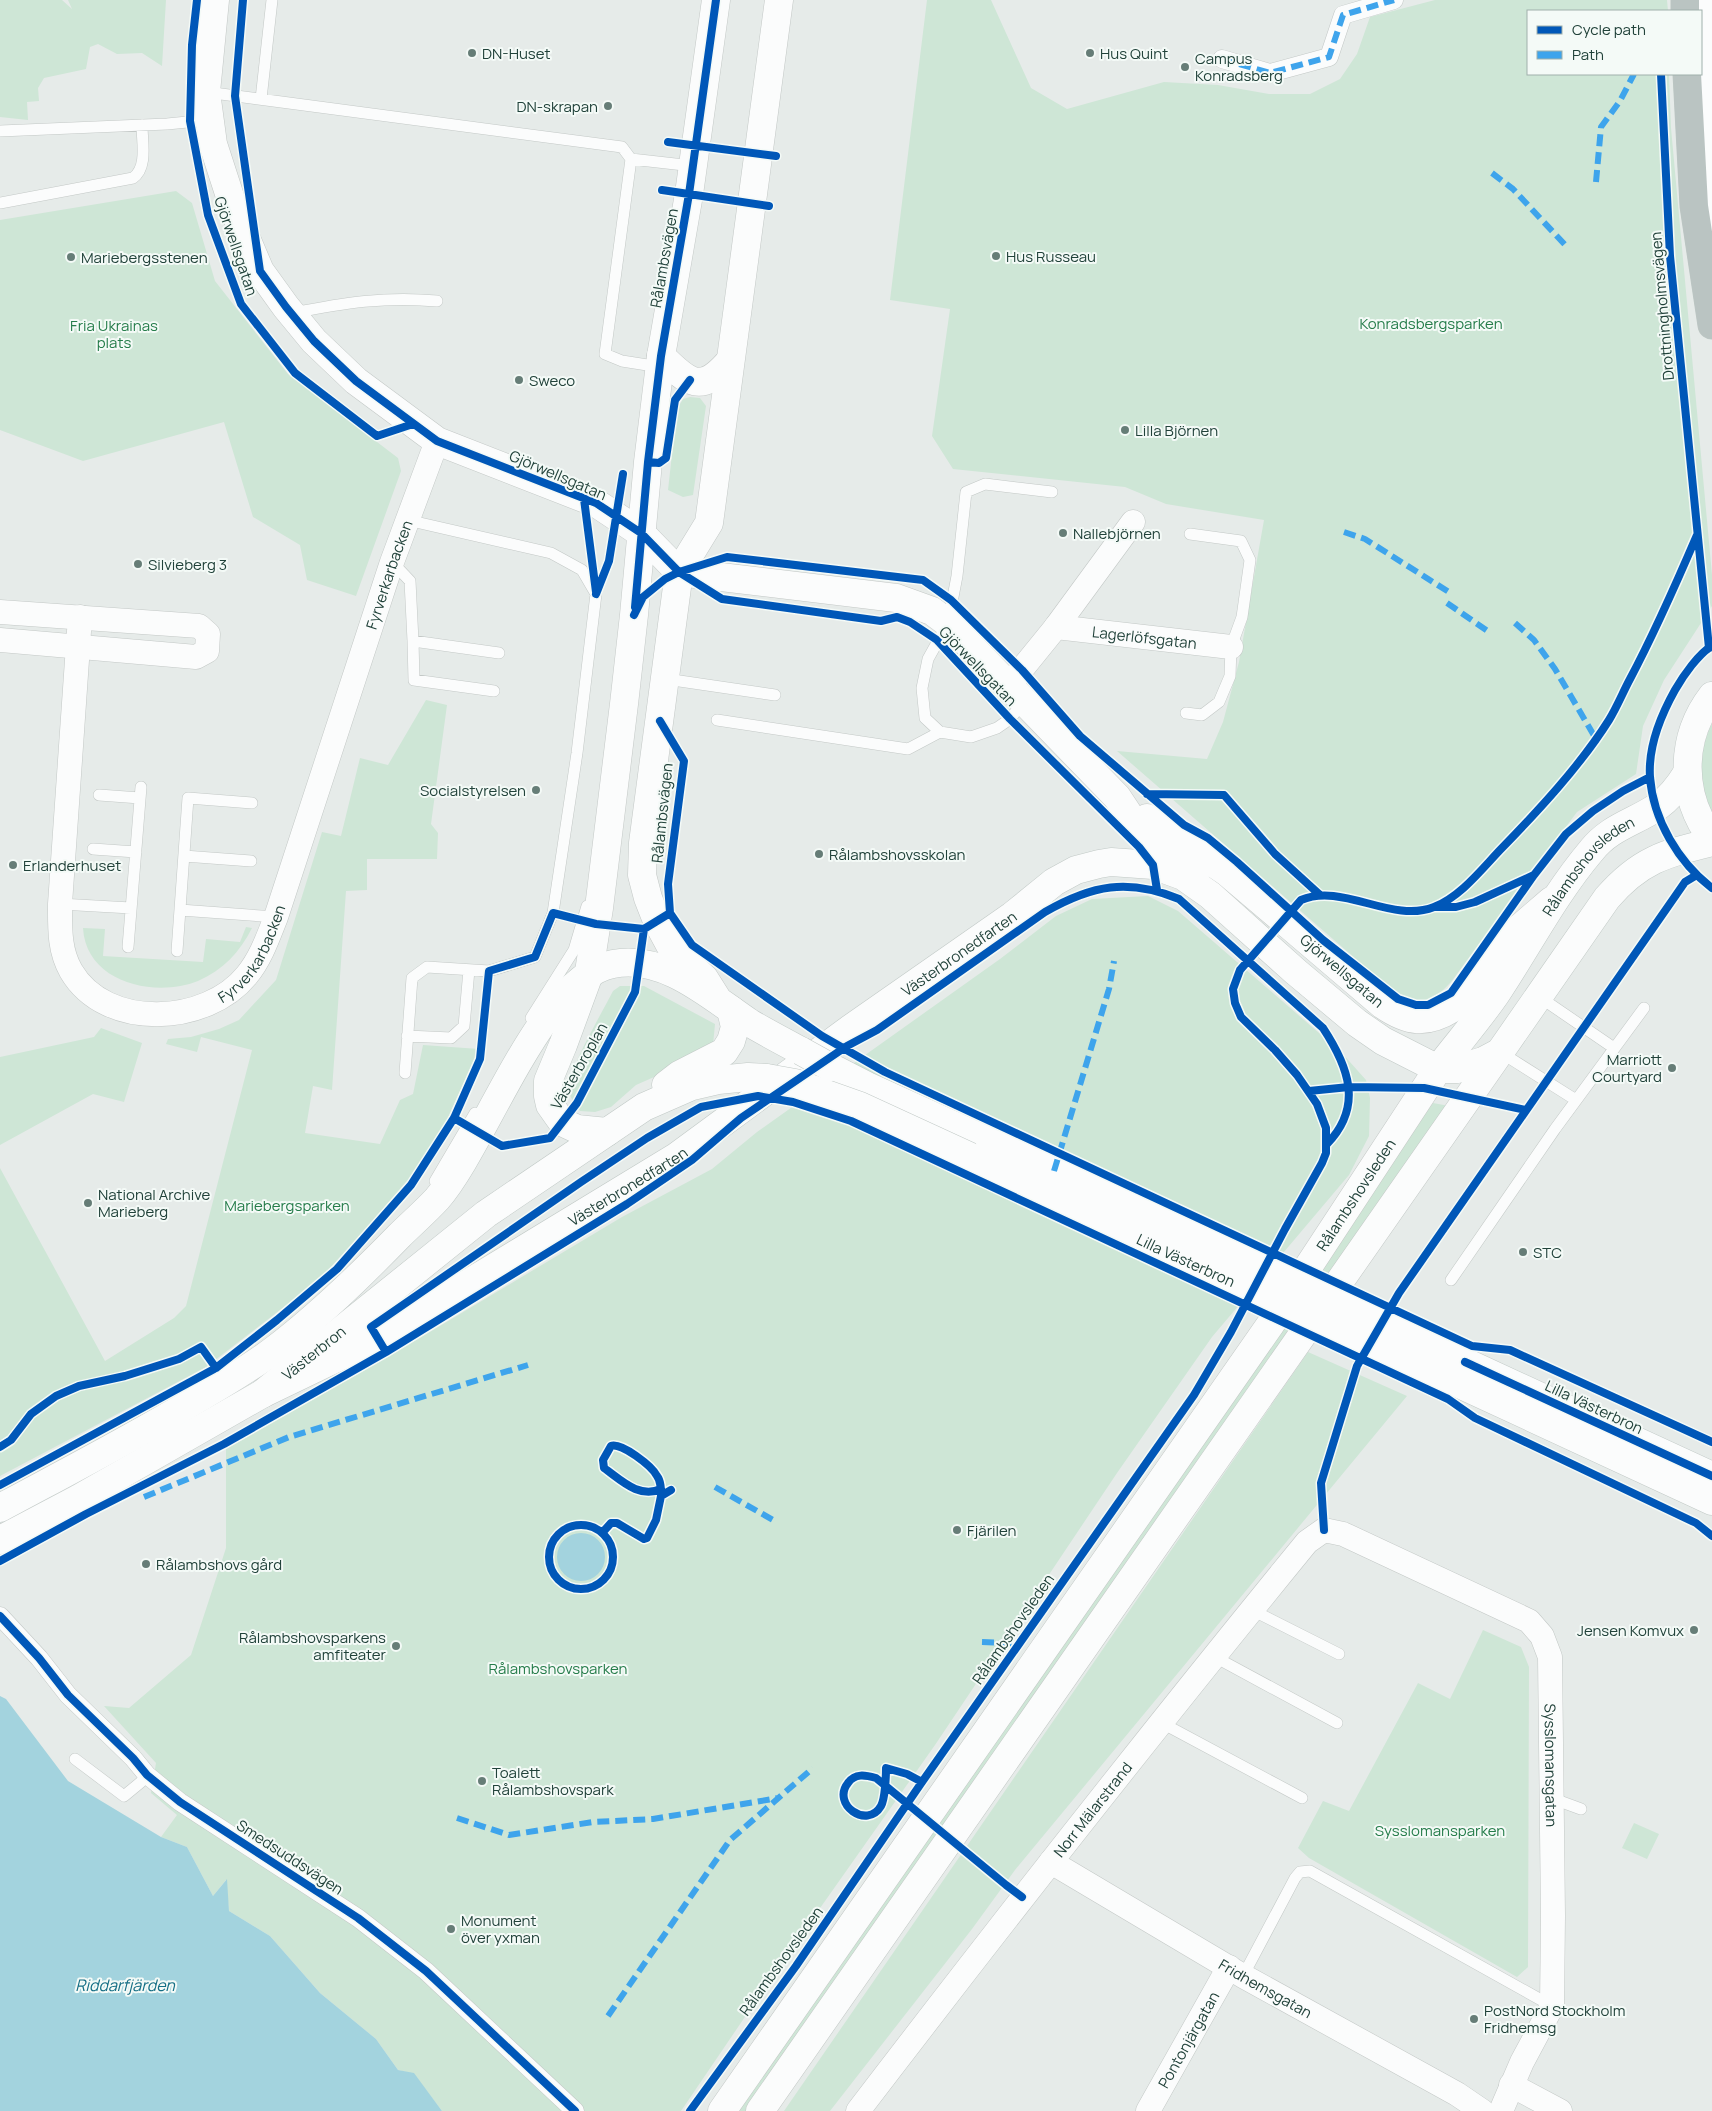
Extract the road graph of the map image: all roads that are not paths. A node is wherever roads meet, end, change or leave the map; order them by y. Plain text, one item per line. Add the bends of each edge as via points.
1 (214, 0) edge
2 (272, 0) edge
3 (716, 0) edge
4 (778, 0) edge
5 (1394, 0) edge
6 (1712, 0) edge
7 (1712, 18) edge
8 (1712, 26) edge
9 (1222, 59) dead end
10 (1687, 75) edge
11 (206, 92) junction
12 (261, 99) junction
13 (208, 120) junction
14 (142, 125) junction
15 (0, 131) edge
16 (631, 159) junction
17 (693, 166) junction
18 (0, 203) edge
19 (1712, 220) edge
20 (437, 301) dead end
21 (292, 314) junction
22 (1712, 325) edge
23 (660, 361) junction
24 (730, 361) junction
25 (437, 440) junction
26 (1052, 492) dead end
27 (407, 520) junction
28 (1133, 522) dead end
29 (641, 533) junction
30 (1190, 534) dead end
31 (392, 562) junction
32 (679, 572) junction
33 (0, 612) edge
34 (634, 615) junction
35 (80, 617) junction
36 (948, 623) junction
37 (1056, 627) junction
38 (0, 640) edge
39 (413, 641) junction
40 (78, 647) junction
41 (1231, 647) junction
42 (499, 653) dead end
43 (666, 679) junction
44 (494, 691) dead end
45 (1017, 693) junction
46 (775, 695) dead end
47 (1712, 696) edge
48 (624, 704) junction
49 (1186, 713) dead end
50 (717, 720) dead end
51 (940, 732) junction
52 (1687, 773) junction
53 (99, 795) dead end
54 (1117, 797) junction
55 (252, 803) dead end
56 (1712, 841) edge
57 (93, 849) dead end
58 (136, 852) junction
59 (184, 856) junction
60 (251, 861) dead end
61 (592, 868) dead end
62 (1210, 895) junction
63 (1557, 896) junction
64 (588, 898) dead end
65 (60, 904) junction
66 (131, 908) junction
67 (180, 910) junction
68 (276, 917) junction
69 (128, 947) dead end
70 (177, 951) dead end
71 (469, 970) junction
72 (589, 972) junction
73 (1538, 996) junction
74 (724, 1005) junction
75 (1644, 1008) dead end
76 (1468, 1031) junction
77 (523, 1032) dead end
78 (408, 1036) junction
79 (1614, 1048) junction
80 (1500, 1052) junction
81 (1438, 1069) junction
82 (405, 1073) dead end
83 (482, 1100) dead end
84 (1576, 1100) junction
85 (644, 1107) junction
86 (607, 1132) junction
87 (407, 1228) junction
88 (1451, 1280) dead end
89 (1460, 1372) junction
90 (262, 1394) junction
91 (1712, 1476) edge
92 (1712, 1501) edge
93 (0, 1508) edge
94 (1342, 1534) joint
95 (0, 1540) edge
96 (1252, 1610) junction
97 (0, 1616) edge
98 (1339, 1654) dead end
99 (1213, 1656) junction
100 (1160, 1722) junction
101 (1337, 1723) dead end
102 (76, 1759) dead end
103 (147, 1775) junction
104 (1302, 1798) dead end
105 (1551, 1798) junction
106 (1581, 1809) dead end
107 (1051, 1862) junction
108 (1236, 1972) junction
109 (1552, 2006) junction
110 (1511, 2085) junction
111 (575, 2111) edge
112 (722, 2111) edge
113 (760, 2111) edge
114 (858, 2111) edge
115 (1148, 2111) edge
116 (1482, 2111) edge
117 (1501, 2111) edge
118 (1560, 2111) edge

1 - 11 main road, Gjörwellsgatan
2 - 12 lane
3 - 17 main road, Rålambsvägen
4 - 24 main road, Rålambsvägen
5 - 9 street via 1343,15 1329,57 1270,74
6 - 7 main road
8 - 19 main road
10 - 22 highway via 1694,206
11 - 12 lane
11 - 13 main road, Gjörwellsgatan
12 - 16 lane via 622,147
13 - 14 lane
13 - 21 main road, Gjörwellsgatan via 234,212 260,271
14 - 15 lane
14 - 18 lane via 142,163 133,178
16 - 17 lane
16 - 23 lane via 605,354 622,361
17 - 23 main road, Rålambsvägen
20 - 21 lane via 406,298 349,302
21 - 25 main road, Gjörwellsgatan via 314,341 356,381
23 - 24 main road via 682,376 699,382 714,378
23 - 29 main road, Rålambsvägen
24 - 32 main road, Rålambsvägen via 709,523
25 - 27 street, Fyrverkarbacken
25 - 29 main road, Gjörwellsgatan via 596,503
26 - 36 lane, Gjörwellsgatan via 985,484 966,492 957,576
27 - 31 street, Fyrverkarbacken
27 - 71 lane via 551,553 582,570 596,594 553,913 535,957 489,971
28 - 37 street
29 - 32 main road, Gjörwellsgatan
29 - 34 main road, Rålambsvägen
30 - 41 lane via 1242,542 1250,560 1242,617
31 - 39 lane via 410,580
31 - 68 street, Fyrverkarbacken
32 - 34 main road, Rålambsvägen via 643,597
32 - 36 main road, Gjörwellsgatan via 896,598 932,611
32 - 43 main road, Rålambsvägen
33 - 35 street
34 - 48 main road, Rålambsvägen
35 - 40 street, Fyrverkarbacken
35 - 40 street via 199,626 208,634 207,650 196,657
36 - 45 main road, Gjörwellsgatan
36 - 51 lane via 928,659 922,688 925,718
37 - 41 street, Lagerlöfsgatan
37 - 45 street
38 - 40 street
39 - 42 lane
39 - 44 lane via 414,680
40 - 65 street, Fyrverkarbacken
41 - 49 lane via 1230,676 1219,702 1202,714
43 - 46 lane
43 - 74 main road, Rålambsvägen via 643,843 642,875 648,898 672,949 704,978
45 - 51 lane via 1010,719 997,728 972,737
45 - 54 main road, Gjörwellsgatan
47 - 52 main road via 1692,733
48 - 61 lane via 611,723
48 - 72 main road, Rålambsvägen
50 - 51 lane via 908,748
52 - 56 main road via 1692,802
52 - 63 main road, Rålambshovsleden via 1656,807 1604,837
53 - 58 lane via 140,793
54 - 62 main road, Gjörwellsgatan via 1137,828
54 - 63 main road, Gjörwellsgatan via 1228,873 1383,1005 1397,1015 1413,1020 1442,1015 1453,1008 1507,939
55 - 59 lane via 188,798
56 - 73 main road via 1658,857 1636,869 1620,883
57 - 58 lane
58 - 66 lane
59 - 60 lane
59 - 67 lane
62 - 81 main road, Gjörwellsgatan via 1357,1023 1383,1041
62 - 90 main road, Västerbronedfarten via 1183,876 1153,865 1123,862 1076,870 1054,882 1012,916 850,1029 676,1157 378,1338
63 - 76 main road, Rålambshovsleden
64 - 77 lane via 574,950
65 - 66 lane
65 - 68 street, Fyrverkarbacken via 61,945 72,972 92,995 111,1006 147,1014 197,1008 227,992 247,976 262,953
66 - 69 lane
67 - 68 lane
67 - 70 lane
71 - 78 lane via 464,1026 451,1038
71 - 78 lane via 427,967 412,978
72 - 74 main road via 615,963 651,965 679,977
72 - 86 main road, Västerbroplan via 548,1081 548,1096 550,1105 562,1122 577,1129
72 - 87 main road, Västerbron via 558,1004 533,1037 457,1172 437,1199
73 - 79 lane
73 - 80 main road
74 - 85 main road via 734,1027 724,1052 679,1074
74 - 89 main road, Lilla Västerbron, bridge via 867,1086
75 - 79 lane
76 - 80 main road
76 - 81 main road, Rålambshovsleden
78 - 82 lane
79 - 84 lane
80 - 81 main road via 1457,1069
80 - 84 lane
80 - 113 main road
81 - 112 main road, Rålambshovsleden via 1265,1333
83 - 87 lane
84 - 88 lane
85 - 86 main road
85 - 89 main road, Lilla Västerbron, bridge via 692,1086 718,1080 748,1077 795,1083 860,1106 1157,1247
86 - 90 main road, Västerbron via 486,1214
87 - 93 main road, Västerbron via 342,1295 273,1351 153,1426
89 - 91 main road, Lilla Västerbron
89 - 92 main road, Lilla Västerbron
90 - 95 main road, Västerbron
94 - 96 street, Norr Mälarstrand via 1324,1530 1307,1542
94 - 105 street, Sysslomansgatan via 1529,1621 1542,1636 1550,1657
96 - 98 lane
96 - 99 street, Norr Mälarstrand
97 - 103 street, Smedsuddsvägen via 68,1695
99 - 100 street, Norr Mälarstrand
99 - 101 lane
100 - 104 lane
100 - 107 street, Norr Mälarstrand
102 - 103 lane via 124,1796
103 - 111 street, Smedsuddsvägen via 180,1802 358,1918 426,1971
105 - 106 lane
105 - 109 street, Sysslomansgatan
107 - 108 street, Fridhemsgatan
107 - 114 street, Norr Mälarstrand
108 - 109 lane via 1295,1878 1300,1872 1310,1871
108 - 115 street, Pontonjärgatan
108 - 116 street, Fridhemsgatan via 1450,2090
109 - 110 street, Sysslomansgatan
110 - 117 street, Sysslomansgatan
110 - 118 street

